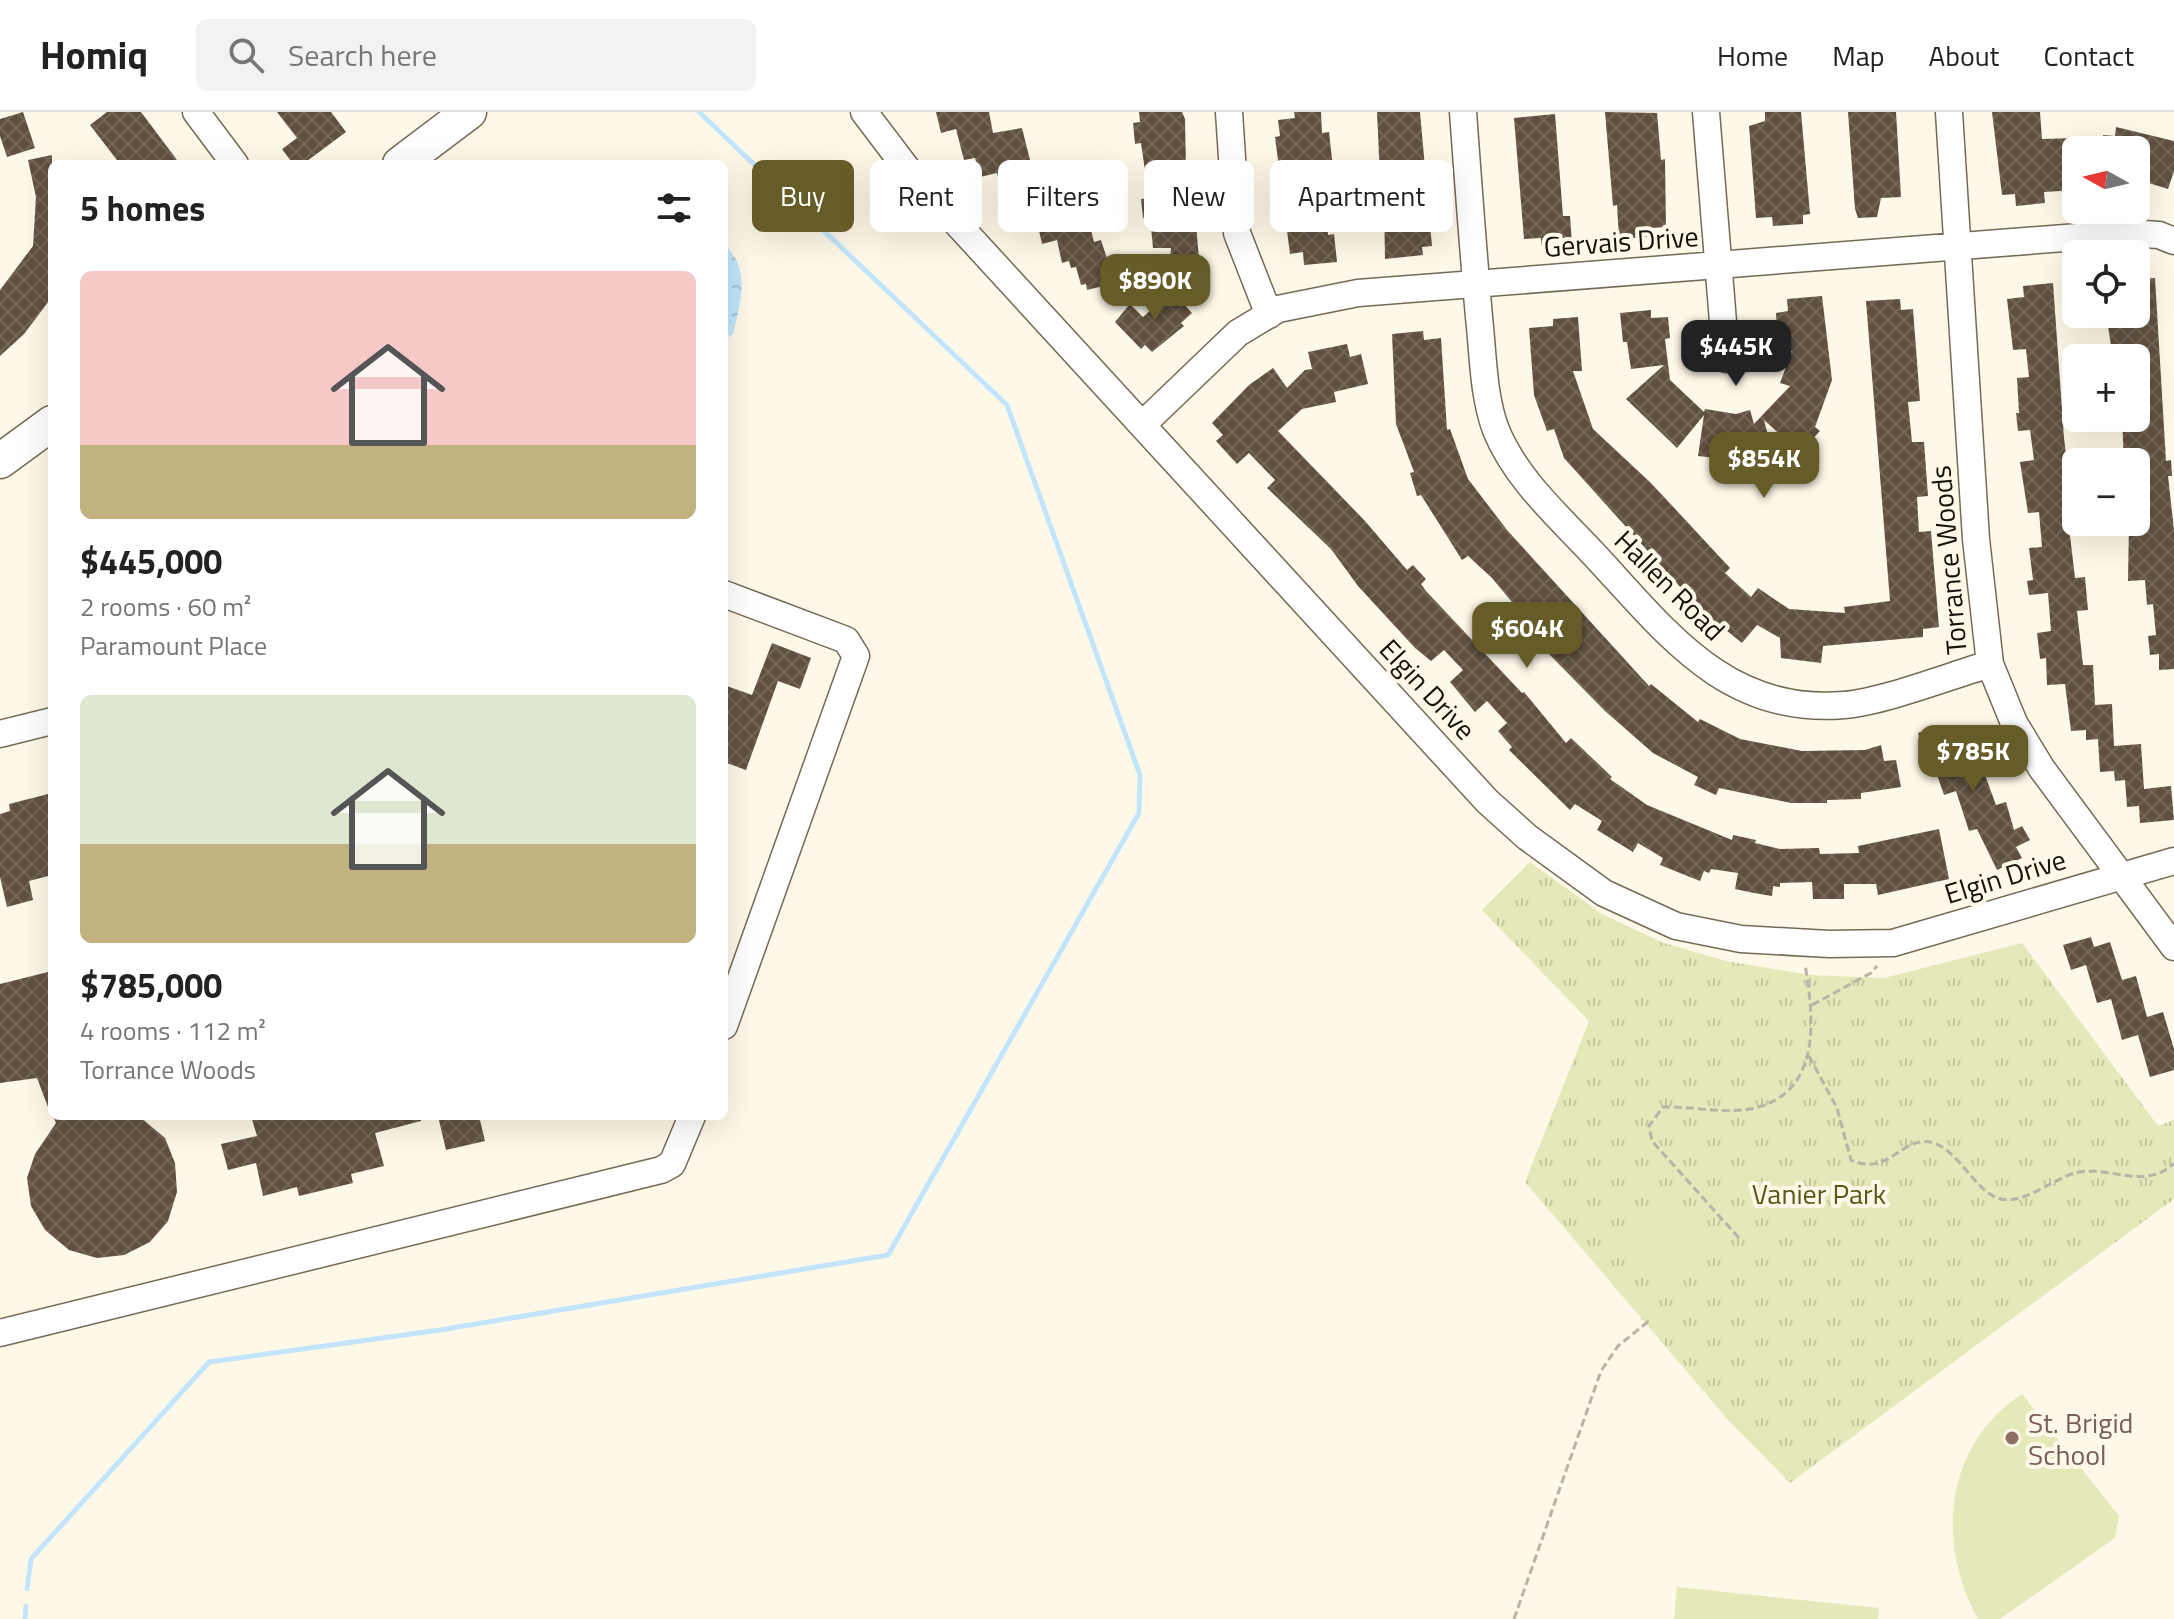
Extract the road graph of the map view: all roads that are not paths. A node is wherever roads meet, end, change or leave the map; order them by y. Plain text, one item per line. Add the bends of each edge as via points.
1 (196, 112) edge
2 (469, 112) edge
3 (864, 112) edge
4 (1229, 112) edge
5 (1463, 112) edge
6 (1706, 112) edge
7 (1949, 112) edge
8 (232, 160) edge
9 (405, 160) edge
10 (2174, 241) edge
11 (1957, 248) junction
12 (1718, 266) junction
13 (1476, 284) junction
14 (1269, 315) junction
15 (1726, 359) dead end
16 (1142, 425) junction
17 (48, 426) edge
18 (0, 461) edge
19 (728, 596) edge
20 (1990, 664) junction
21 (48, 722) edge
22 (0, 734) edge
23 (2174, 861) edge
24 (2120, 876) junction
25 (2174, 947) edge
26 (728, 1015) edge
27 (690, 1120) edge
28 (0, 1333) edge

1 - 8 street
2 - 9 main road
3 - 16 street, Elgin Drive via 908,170
4 - 14 street via 1237,233
5 - 13 street, Hallen Road
6 - 12 street
7 - 11 street, Torrance Woods
10 - 11 street, Gervais Drive via 2129,233
11 - 12 street, Gervais Drive
11 - 20 street, Torrance Woods via 1976,539
12 - 13 street, Gervais Drive
12 - 15 street
13 - 14 street, Gervais Drive via 1358,293
13 - 20 street, Hallen Road via 1495,428 1517,471 1693,659 1746,690 1813,706 1847,705
14 - 16 street, Gervais Drive via 1238,333
16 - 24 street, Elgin Drive via 1487,801 1604,893 1676,926 1741,939 1893,943
17 - 18 main road
19 - 26 street via 846,640 856,656
20 - 24 street, Torrance Woods via 2014,723 2042,769
21 - 22 street
23 - 24 street, Elgin Drive
24 - 25 street, Torrance Woods
27 - 28 street via 672,1164 661,1170

